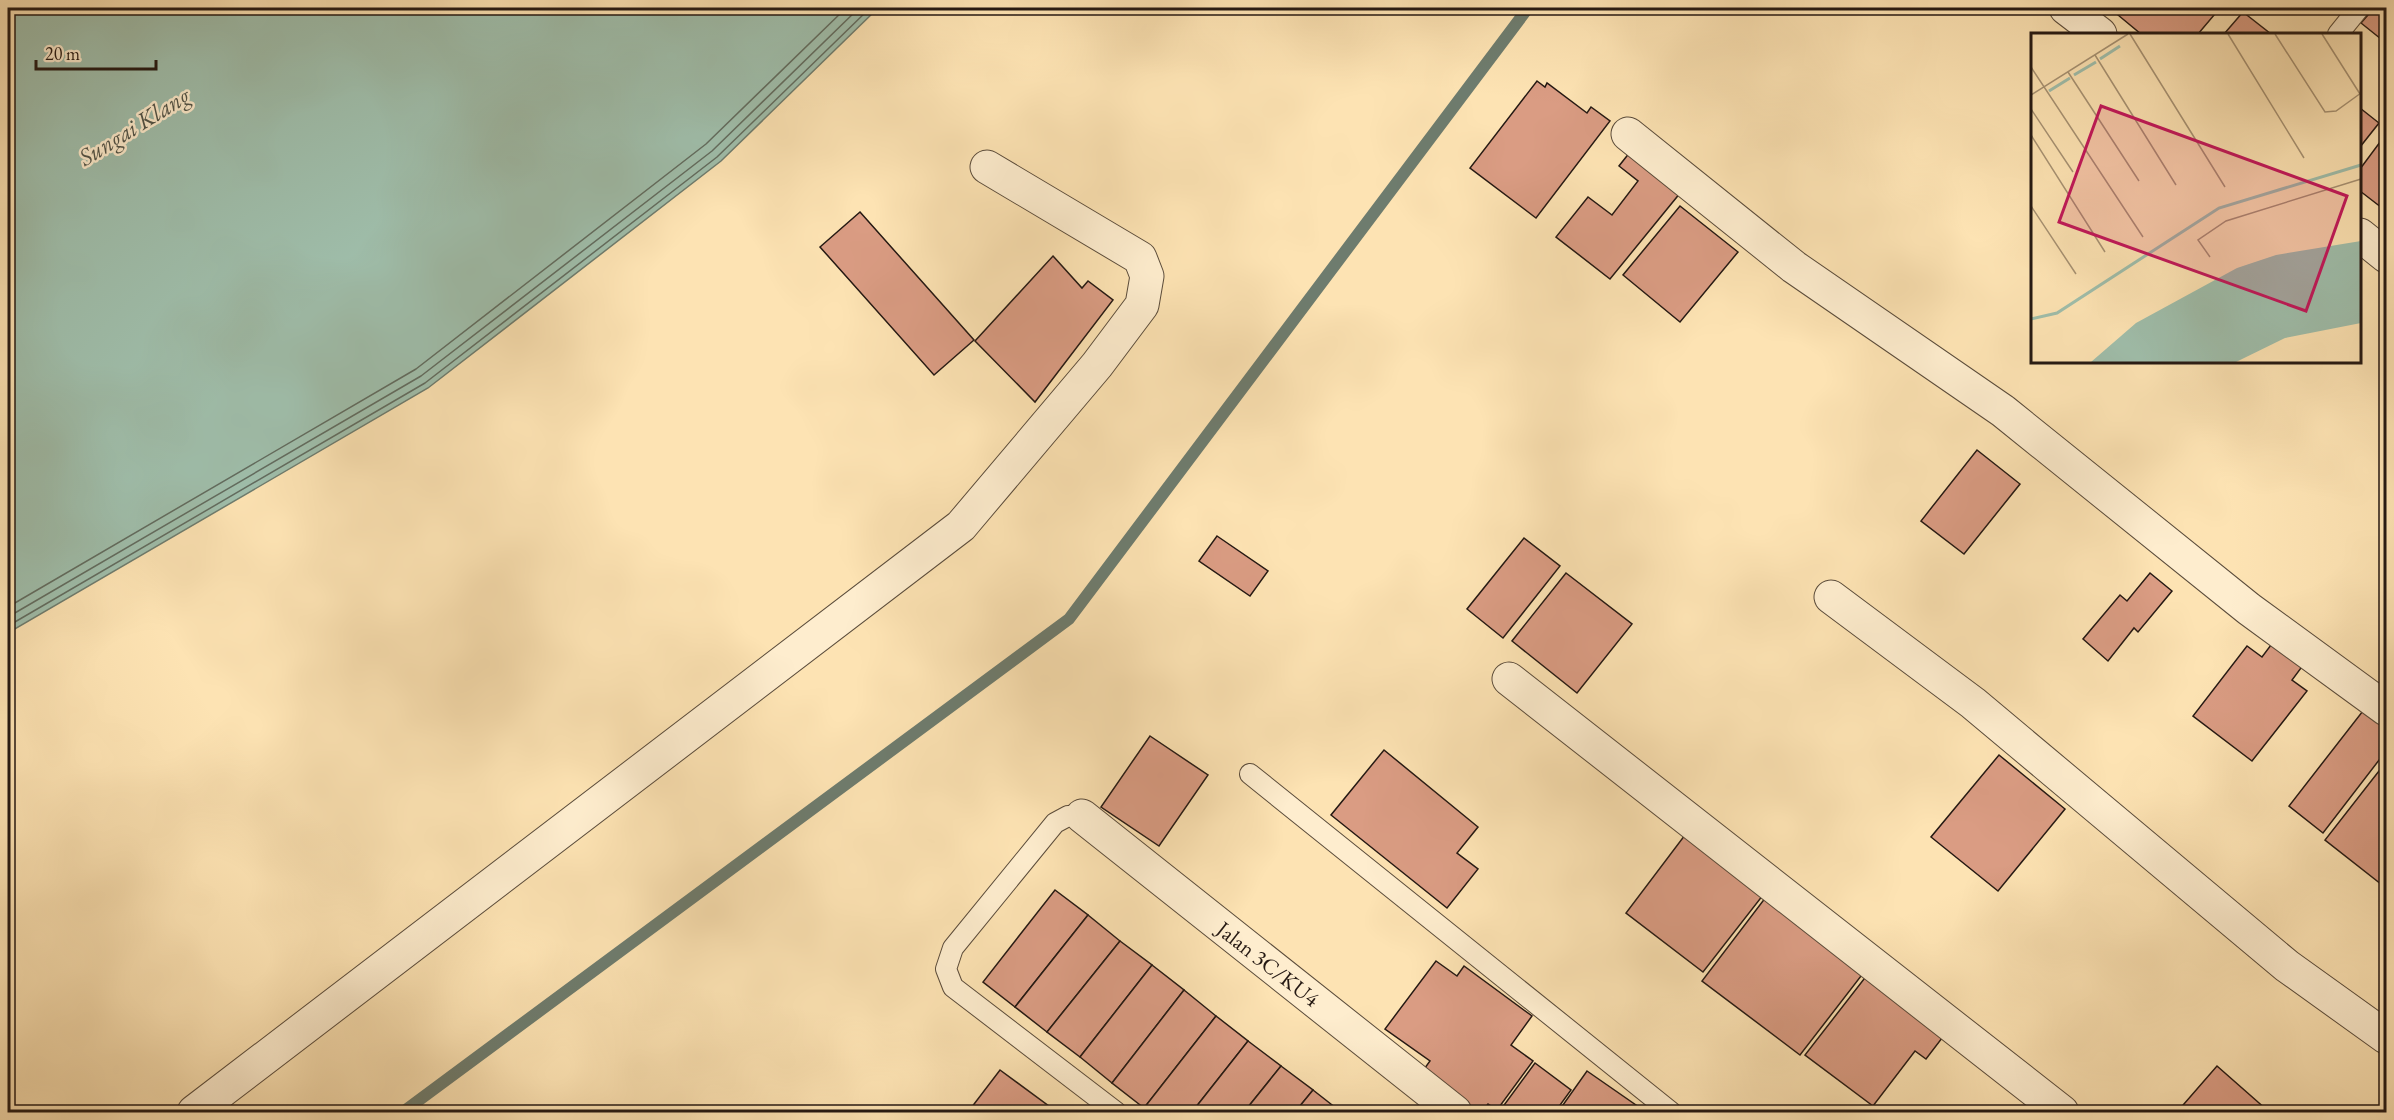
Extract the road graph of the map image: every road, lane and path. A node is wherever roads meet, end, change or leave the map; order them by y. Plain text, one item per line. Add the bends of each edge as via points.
1 (2066, 8) edge
2 (2359, 8) edge
3 (2099, 33) edge
4 (2339, 33) edge
5 (1628, 134) dead end
6 (987, 167) dead end
7 (2361, 236) edge
8 (2386, 256) edge
9 (1831, 597) dead end
10 (1509, 679) dead end
11 (2386, 709) edge
12 (1250, 774) dead end
13 (1082, 816) joint
14 (2386, 1037) edge
15 (194, 1113) edge
16 (1116, 1113) edge
17 (1455, 1113) edge
18 (1671, 1113) edge
19 (2062, 1113) edge

1 - 3 street
2 - 4 lane
5 - 11 street via 1794,267 2003,411 2249,609
6 - 15 street via 1140,258 1147,276 1142,305 1097,365 961,526
7 - 8 street
9 - 14 street via 1973,703 2287,966
10 - 19 street
12 - 18 lane
13 - 16 lane via 1068,816 1055,823 952,948 946,969 953,987
13 - 17 street, Jalan 3C/KU4

